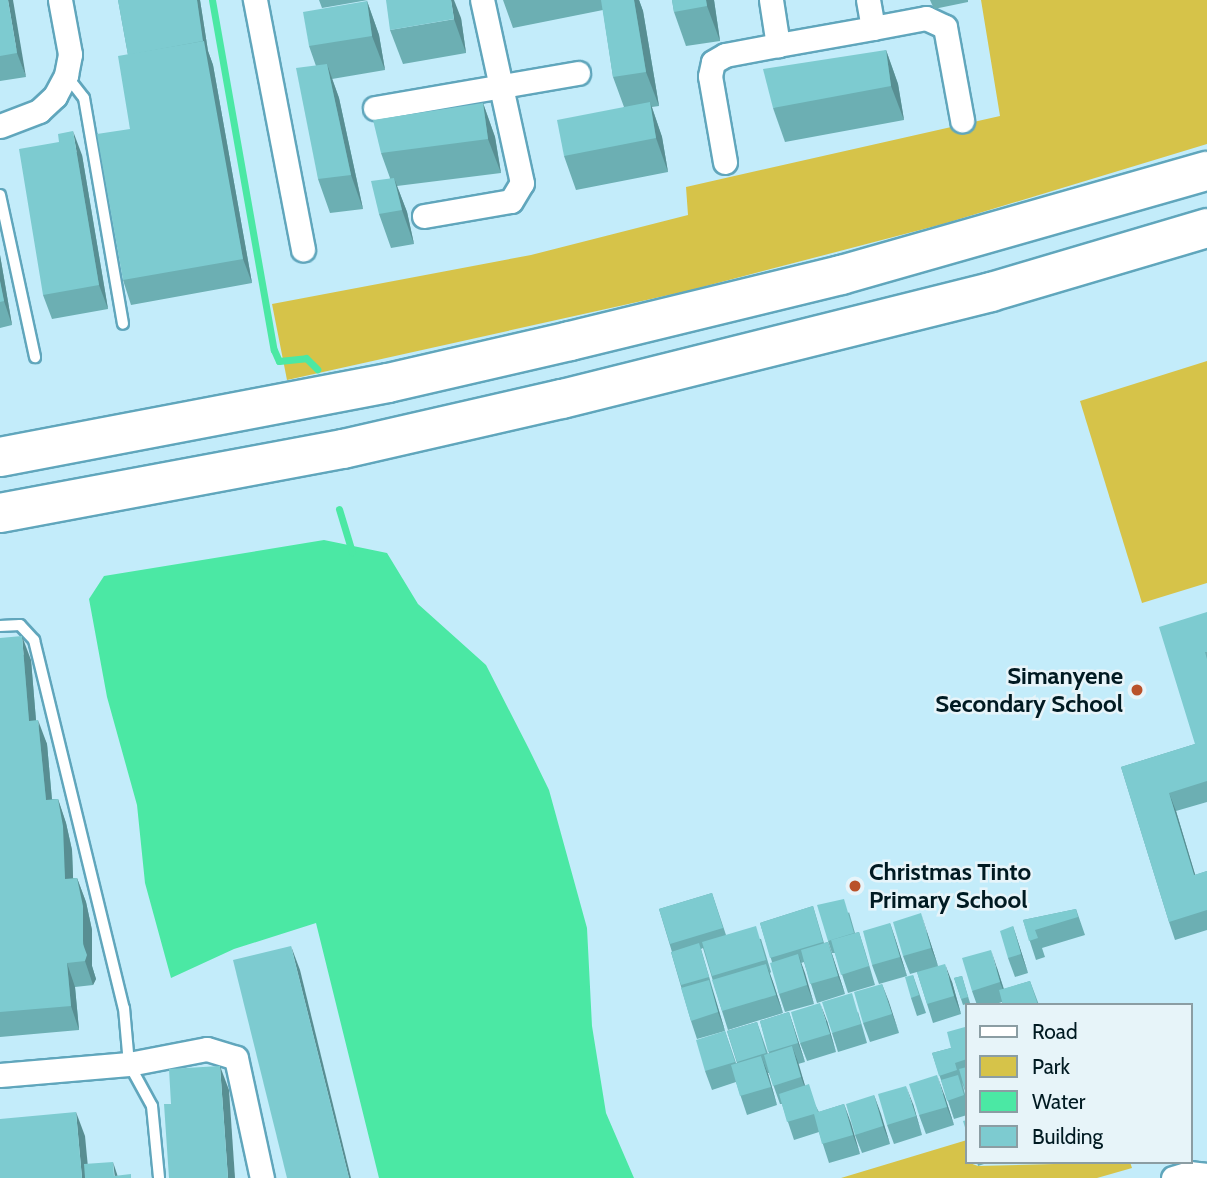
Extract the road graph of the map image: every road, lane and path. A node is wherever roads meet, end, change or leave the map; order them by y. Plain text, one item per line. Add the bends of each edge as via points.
1 (61, 0) edge
2 (255, 0) edge
3 (482, 0) edge
4 (771, 0) edge
5 (868, 0) edge
6 (873, 28) junction
7 (778, 45) junction
8 (578, 74) dead end
9 (66, 75) junction
10 (503, 85) junction
11 (374, 108) dead end
12 (962, 120) dead end
13 (0, 126) edge
14 (725, 162) dead end
15 (1207, 171) edge
16 (0, 195) edge
17 (424, 216) dead end
18 (1207, 228) edge
19 (303, 249) dead end
20 (124, 324) dead end
21 (35, 357) dead end
22 (0, 457) edge
23 (0, 513) edge
24 (0, 626) edge
25 (130, 1063) junction
26 (0, 1075) edge
27 (1172, 1172) edge
28 (1207, 1175) edge
29 (159, 1178) edge
30 (262, 1178) edge

1 - 9 street via 70,54
2 - 19 street
3 - 10 street
4 - 7 street
5 - 6 street
6 - 7 street
6 - 12 street via 926,18 945,27
7 - 14 street via 725,55 713,62 710,76
8 - 10 street
9 - 13 street via 55,96 39,111
9 - 20 lane via 84,98
10 - 11 street
10 - 17 street via 522,183 519,191 511,201
15 - 22 highway via 841,275 544,347 388,383
16 - 21 lane
18 - 23 highway via 991,292 562,400 343,449
24 - 25 lane via 20,625 34,640 124,1008
25 - 26 street
25 - 29 lane via 152,1107
25 - 30 street via 206,1049 236,1058
27 - 28 street

